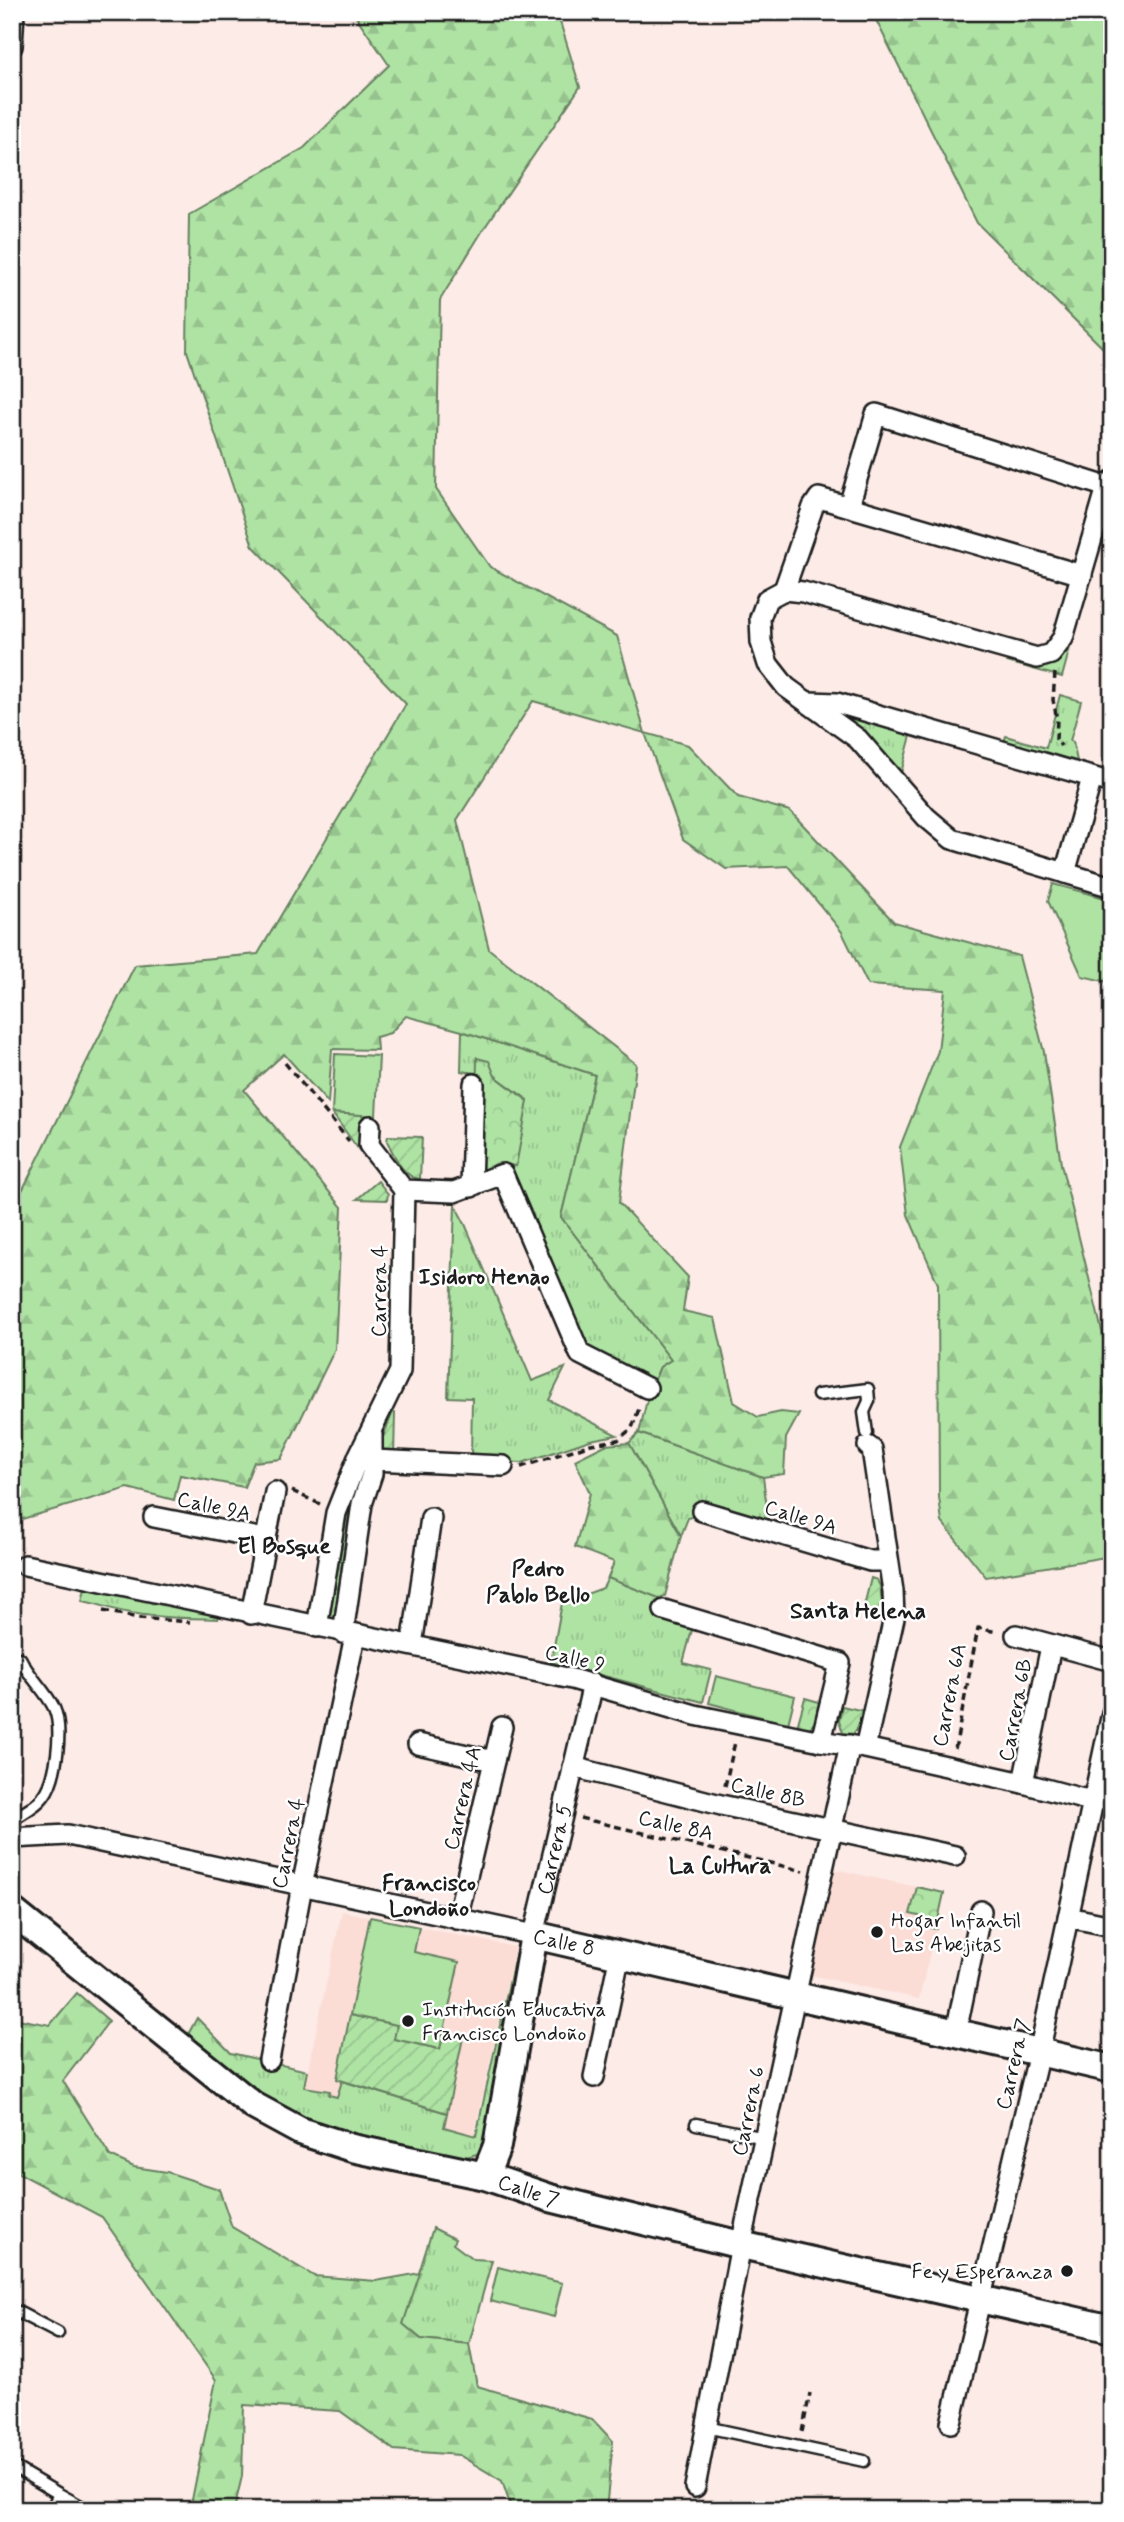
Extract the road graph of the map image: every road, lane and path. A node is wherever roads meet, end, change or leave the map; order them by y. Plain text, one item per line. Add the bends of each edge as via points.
1 (13, 12) edge
2 (12, 46) edge
3 (1109, 484) edge
4 (849, 506) junction
5 (1082, 575) junction
6 (784, 590) junction
7 (1051, 654) junction
8 (809, 702) junction
9 (1086, 776) junction
10 (1112, 783) edge
11 (1065, 873) junction
12 (1112, 887) edge
13 (285, 1063) dead end
14 (474, 1084) dead end
15 (370, 1135) joint
16 (471, 1187) junction
17 (404, 1190) junction
18 (647, 1388) joint
19 (818, 1395) dead end
20 (372, 1430) junction
21 (867, 1439) joint
22 (373, 1460) junction
23 (503, 1466) joint
24 (275, 1492) joint
25 (702, 1511) dead end
26 (336, 1513) junction
27 (154, 1517) dead end
28 (431, 1518) dead end
29 (264, 1539) junction
30 (887, 1560) junction
31 (25, 1565) dead end
32 (224, 1608) junction
33 (664, 1610) dead end
34 (103, 1611) dead end
35 (251, 1614) junction
36 (317, 1627) junction
37 (978, 1628) dead end
38 (349, 1634) junction
39 (1016, 1636) dead end
40 (412, 1645) junction
41 (1051, 1646) junction
42 (20, 1658) dead end
43 (1112, 1661) edge
44 (593, 1684) junction
45 (1112, 1713) edge
46 (739, 1724) junction
47 (502, 1727) dead end
48 (821, 1741) junction
49 (418, 1744) dead end
50 (857, 1747) junction
51 (494, 1760) junction
52 (573, 1767) junction
53 (951, 1768) junction
54 (1023, 1783) junction
55 (1103, 1800) edge
56 (721, 1805) junction
57 (562, 1814) junction
58 (12, 1820) edge
59 (832, 1830) junction
60 (12, 1838) edge
61 (954, 1856) dead end
62 (823, 1875) junction
63 (302, 1886) junction
64 (981, 1910) dead end
65 (12, 1911) edge
66 (1068, 1917) junction
67 (457, 1919) junction
68 (1112, 1926) edge
69 (534, 1935) junction
70 (620, 1954) junction
71 (797, 1994) junction
72 (956, 2032) junction
73 (1039, 2053) junction
74 (269, 2060) dead end
75 (1112, 2069) edge
76 (594, 2077) dead end
77 (696, 2124) dead end
78 (766, 2138) junction
79 (485, 2176) junction
80 (741, 2245) junction
81 (980, 2299) junction
82 (12, 2309) edge
83 (1112, 2329) edge
84 (58, 2333) dead end
85 (810, 2393) dead end
86 (951, 2423) dead end
87 (706, 2427) junction
88 (799, 2447) junction
89 (864, 2461) dead end
90 (12, 2466) edge
91 (695, 2487) dead end
92 (59, 2494) junction
93 (51, 2510) edge
94 (88, 2510) edge

1 - 2 street
3 - 4 street via 876,414
3 - 5 street
4 - 5 street
4 - 6 street via 819,498
5 - 7 street via 1063,638
6 - 7 street via 1037,658
6 - 8 street via 767,599 760,618 761,642 768,664 786,687
7 - 9 path via 1056,674 1056,739
8 - 9 street via 837,704
8 - 11 street via 859,739 926,817 952,839
9 - 10 street
9 - 11 street
11 - 12 street
13 - 15 path via 359,1154
14 - 16 street
15 - 17 street
16 - 17 street via 454,1192
16 - 18 street via 503,1174 580,1354
17 - 20 street, Carrera 4 via 400,1371
18 - 23 path via 632,1428 618,1440 591,1444 524,1467
19 - 21 lane via 868,1389 869,1401 863,1412
20 - 22 street, Carrera 4
20 - 26 street, Carrera 4
21 - 30 street, Carrera 6
22 - 23 street
22 - 38 street, Carrera 4 via 362,1504
24 - 26 path via 280,1486
24 - 29 street
25 - 30 street, Calle 9A via 870,1562
26 - 36 street, Carrera 4
27 - 29 street, Calle 9A
28 - 40 street
29 - 35 street
30 - 50 street, Carrera 6 via 894,1618
31 - 32 street, Calle 9
32 - 34 path via 217,1620 174,1622
32 - 35 street, Calle 9
33 - 48 street via 840,1663
35 - 36 street, Calle 9
36 - 38 street, Calle 9
37 - 53 path, Carrera 6A
38 - 40 street, Calle 9
38 - 63 street, Carrera 4
39 - 41 street
40 - 44 street, Calle 9
41 - 43 street
41 - 54 street, Carrera 6B
42 - 58 lane via 53,1705 58,1731 48,1791
44 - 46 street, Calle 9
44 - 52 street, Carrera 5
45 - 55 street, Carrera 7
46 - 48 street, Calle 9
46 - 56 path
47 - 51 street, Carrera 4A
48 - 50 street, Calle 9
49 - 51 street
50 - 53 street, Calle 9
50 - 59 street, Carrera 6
51 - 67 street, Carrera 4A
52 - 56 street, Calle 8B
52 - 57 street, Carrera 5
53 - 54 street, Calle 9
54 - 55 street, Calle 9
55 - 66 street, Carrera 7
56 - 59 street, Calle 8B
57 - 62 path, Calle 8A
57 - 69 street, Carrera 5
59 - 61 street, Calle 8B
59 - 62 street, Carrera 6
60 - 63 street, Calle 8 via 68,1835
62 - 71 street, Carrera 6
63 - 67 street, Calle 8
63 - 74 street, Carrera 4
64 - 72 street
65 - 79 main road, Calle 7 via 254,2106 300,2131 352,2148
66 - 68 street
66 - 73 street, Carrera 7
67 - 69 street, Calle 8
69 - 70 main road, Calle 8
69 - 79 main road, Carrera 5 via 497,2146
70 - 71 main road, Calle 8
70 - 76 street
71 - 72 main road, Calle 8
71 - 78 street, Carrera 6
72 - 73 main road, Calle 8
73 - 75 main road, Calle 8
73 - 81 street, Carrera 7
77 - 78 lane
78 - 80 street, Carrera 6
79 - 80 main road, Calle 7
80 - 81 main road, Calle 7
80 - 87 street, Carrera 6
81 - 83 main road, Calle 7
81 - 86 street, Carrera 7
82 - 84 lane
85 - 88 path
87 - 88 lane
87 - 91 street, Carrera 6
88 - 89 lane
90 - 92 lane
92 - 93 lane
92 - 94 lane

